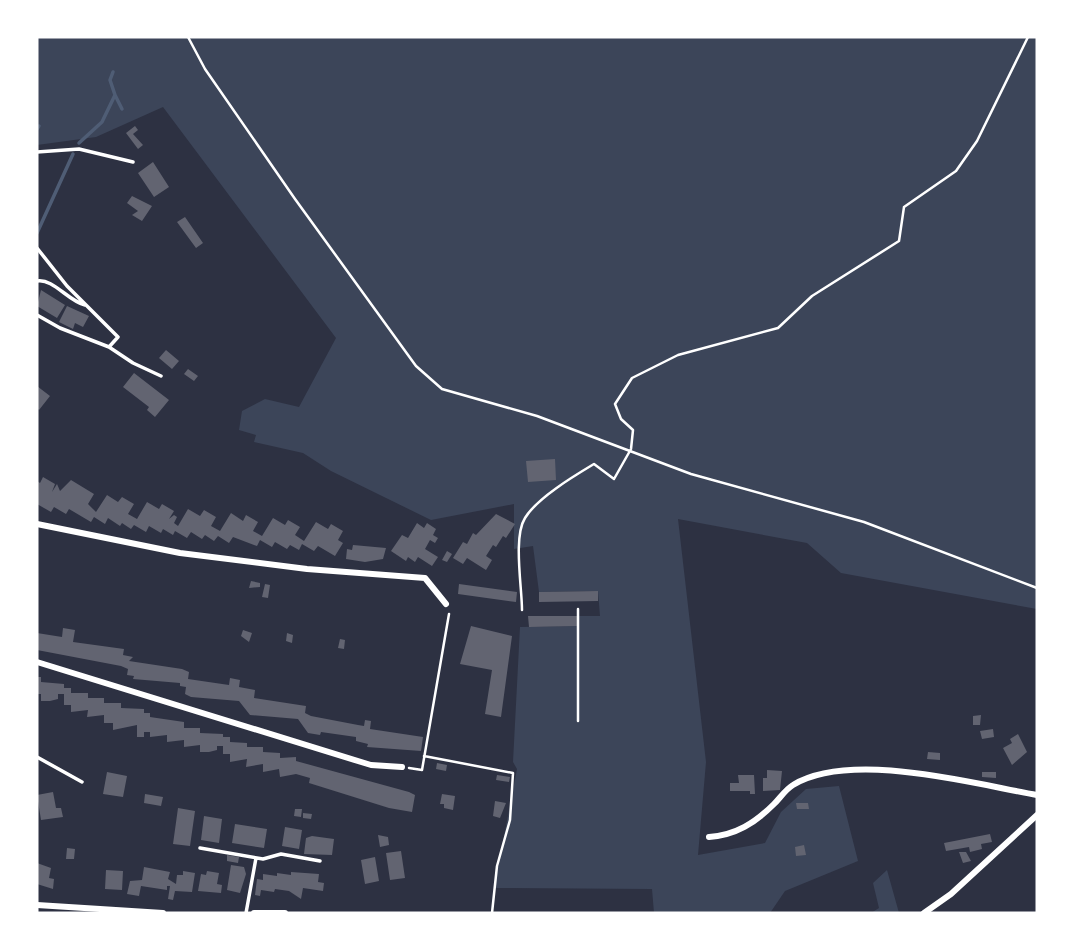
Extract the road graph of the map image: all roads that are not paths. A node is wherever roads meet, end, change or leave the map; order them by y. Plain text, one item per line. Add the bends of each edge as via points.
1 (37, 152) edge
2 (133, 162) dead end
3 (37, 248) edge
4 (37, 281) edge
5 (86, 305) junction
6 (37, 315) edge
7 (109, 347) junction
8 (161, 376) dead end
9 (37, 524) edge
10 (446, 604) dead end
11 (37, 662) edge
12 (37, 757) edge
13 (402, 767) road end
14 (82, 782) dead end
15 (1037, 795) edge
16 (1037, 815) edge
17 (709, 837) dead end
18 (200, 848) dead end
19 (256, 858) junction
20 (320, 862) dead end
21 (37, 905) edge
22 (163, 913) edge
23 (246, 913) edge
24 (254, 913) edge
25 (285, 913) edge
26 (924, 913) edge

1 - 2 lane via 79,149
3 - 5 lane
4 - 5 lane via 54,285 74,302
5 - 7 lane via 118,337
6 - 7 lane
7 - 8 lane
9 - 10 street via 180,553 425,578
11 - 13 street via 371,765
12 - 14 lane
15 - 17 street via 882,770 829,774 793,785 761,818 730,835
16 - 26 street
18 - 19 lane
19 - 20 lane via 281,854
19 - 23 lane
21 - 22 street
24 - 25 street

